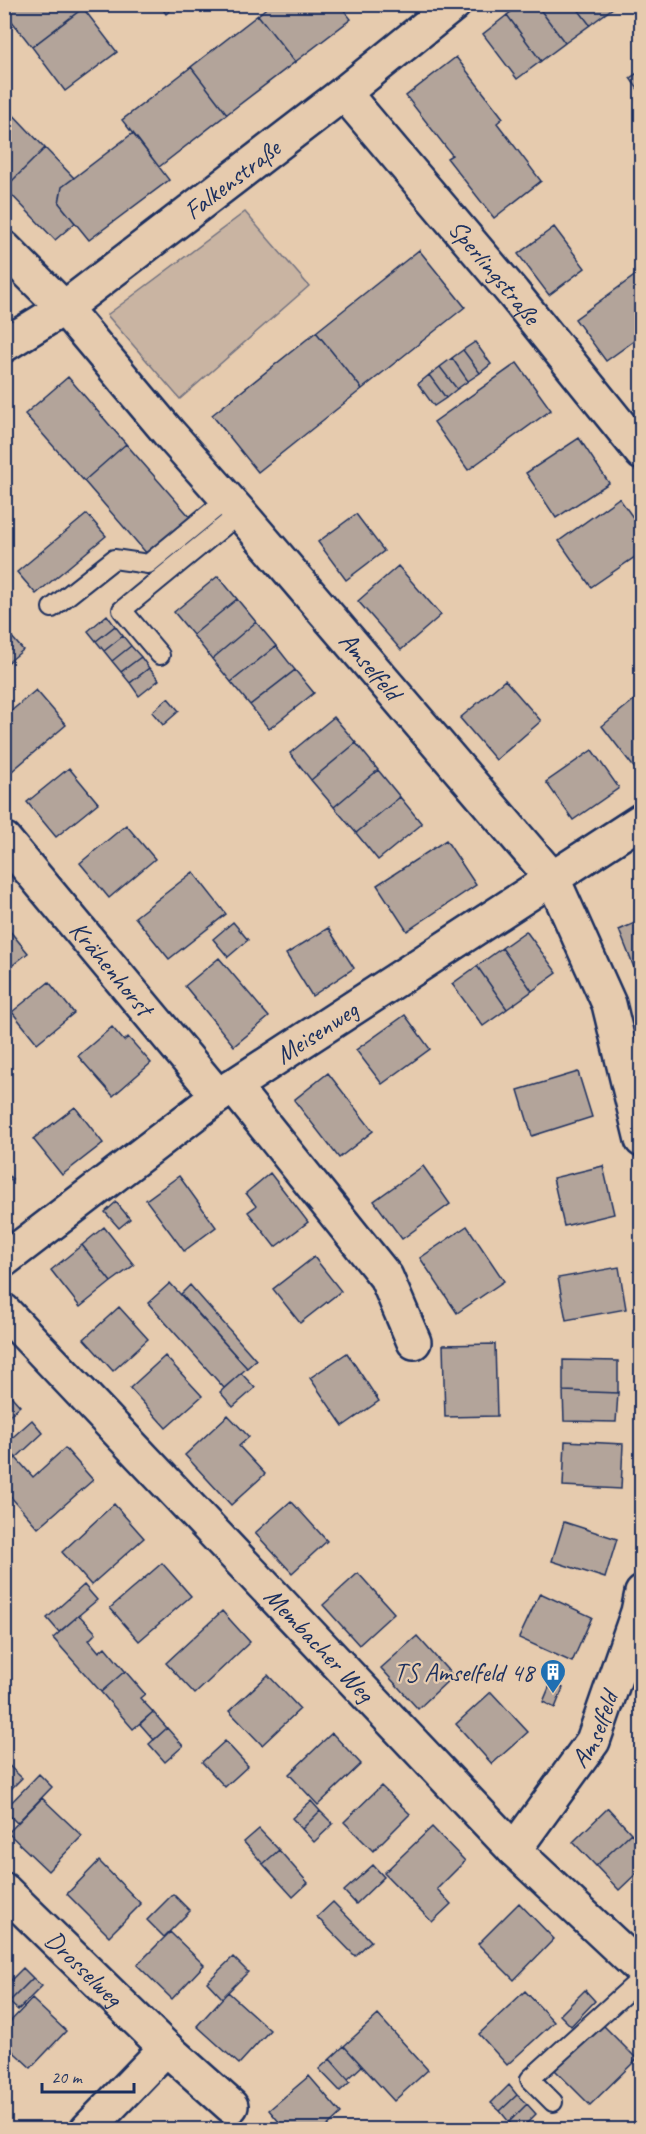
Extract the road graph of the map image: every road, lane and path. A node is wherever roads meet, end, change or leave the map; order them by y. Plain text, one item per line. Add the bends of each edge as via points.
1 (454, 4) edge
2 (344, 93) junction
3 (4, 248) edge
4 (64, 308) junction
5 (4, 345) edge
6 (642, 453) edge
7 (234, 506) junction
8 (52, 608) dead end
9 (160, 656) dead end
10 (642, 820) edge
11 (4, 839) edge
12 (554, 879) junction
13 (225, 1091) junction
14 (642, 1140) edge
15 (4, 1260) edge
16 (4, 1311) edge
17 (414, 1342) dead end
18 (642, 1593) edge
19 (514, 1850) junction
20 (4, 1890) edge
21 (642, 1970) edge
22 (642, 1978) edge
23 (166, 2048) junction
24 (553, 2102) dead end
25 (231, 2106) dead end
26 (87, 2130) edge

1 - 2 street, Falkenstraße
2 - 4 street, Falkenstraße
2 - 6 street, Sperlingstraße
3 - 4 street, Amselfeld
4 - 5 street, Falkenstraße
4 - 7 street, Amselfeld
7 - 8 lane via 148,564 114,559
7 - 9 lane via 122,610
7 - 12 street, Amselfeld
10 - 12 street, Meisenweg
11 - 13 street, Krähenhorst
12 - 13 street, Meisenweg
12 - 14 street, Amselfeld via 609,1004
13 - 15 street, Meisenweg
13 - 17 street, Krähenhorst via 386,1277
16 - 19 street, Membacher Weg
18 - 19 street, Amselfeld via 593,1741
19 - 21 street, Membacher Weg
20 - 23 street, Drosselweg
22 - 24 lane via 530,2079
23 - 25 street, Drosselweg
23 - 26 street

